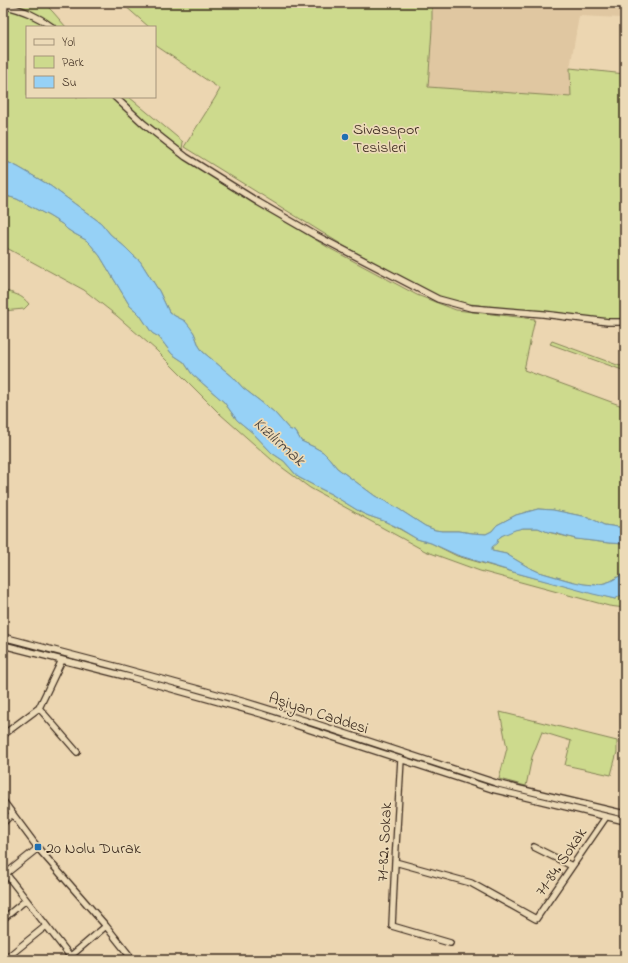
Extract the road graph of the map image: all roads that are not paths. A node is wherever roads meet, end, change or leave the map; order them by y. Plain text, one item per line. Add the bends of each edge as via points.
1 (3, 5) edge
2 (51, 26) edge
3 (116, 98) edge
4 (625, 322) edge
5 (3, 637) edge
6 (3, 645) edge
7 (62, 660) junction
8 (39, 708) junction
9 (3, 735) edge
10 (77, 752) dead end
11 (401, 759) junction
12 (3, 801) edge
13 (12, 814) junction
14 (625, 814) edge
15 (606, 817) junction
16 (625, 821) edge
17 (3, 823) edge
18 (534, 847) dead end
19 (38, 848) junction
20 (395, 862) junction
21 (572, 866) junction
22 (4, 873) edge
23 (26, 900) junction
24 (3, 920) edge
25 (46, 926) junction
26 (106, 926) junction
27 (450, 943) dead end
28 (68, 958) edge
29 (4, 960) edge
30 (133, 960) edge

1 - 2 street via 28,12
3 - 4 street via 168,144 258,202 315,235 438,299 471,308
5 - 14 street, Aşiyan Caddesi via 252,704 499,784
6 - 7 street, Aşiyan Caddesi
7 - 8 street
7 - 11 street, Aşiyan Caddesi via 262,714
8 - 9 street
8 - 10 street
11 - 15 street, Aşiyan Caddesi via 492,789
11 - 20 street, 71-82. Sokak
12 - 13 street
13 - 17 street
13 - 19 street
15 - 16 street, Aşiyan Caddesi
15 - 21 street, 71-84. Sokak
18 - 21 street
19 - 22 street
19 - 26 street
20 - 21 street, 71-84. Sokak via 471,884 536,919
20 - 27 street, 71-82. Sokak via 392,926
22 - 23 street
23 - 24 street
23 - 25 street
25 - 28 street
25 - 29 street
26 - 28 street
26 - 30 street

